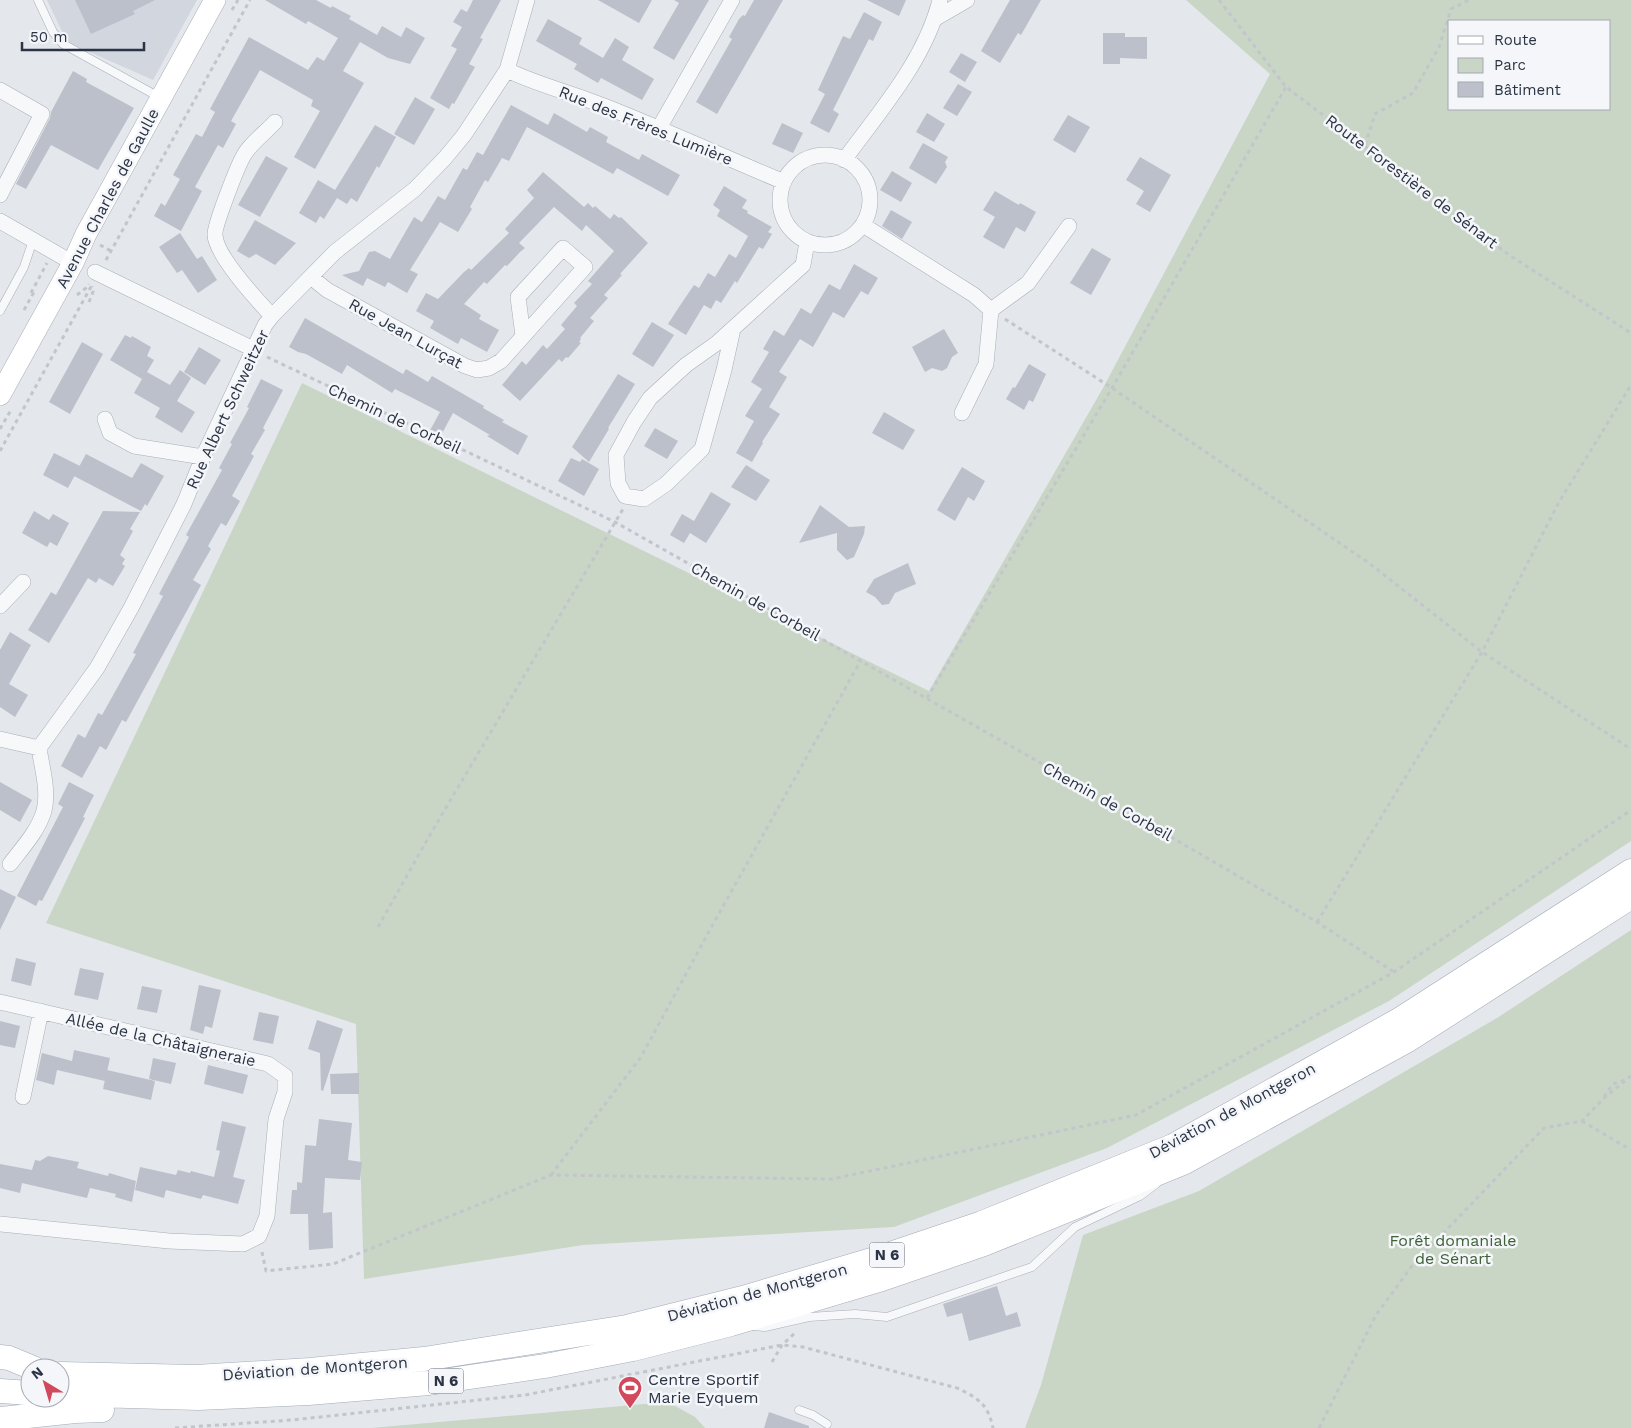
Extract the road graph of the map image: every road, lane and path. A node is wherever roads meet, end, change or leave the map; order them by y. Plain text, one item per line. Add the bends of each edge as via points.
1 (38, 0) edge
2 (215, 0) edge
3 (250, 0) edge
4 (527, 0) edge
5 (732, 0) edge
6 (940, 0) edge
7 (967, 0) edge
8 (1219, 0) edge
9 (1470, 0) edge
10 (936, 18) junction
11 (507, 70) junction
12 (1286, 87) junction
13 (0, 90) edge
14 (161, 98) junction
15 (276, 122) dead end
16 (660, 128) junction
17 (1365, 145) junction
18 (844, 160) junction
19 (784, 182) junction
20 (0, 195) edge
21 (0, 221) edge
22 (863, 225) junction
23 (1069, 226) dead end
24 (33, 240) junction
25 (807, 242) junction
26 (48, 260) dead end
27 (73, 263) junction
28 (97, 272) junction
29 (311, 277) junction
30 (34, 292) dead end
31 (93, 292) dead end
32 (89, 302) dead end
33 (991, 310) junction
34 (0, 311) edge
35 (272, 316) junction
36 (733, 329) junction
37 (1631, 333) edge
38 (523, 336) junction
39 (254, 349) junction
40 (1631, 385) edge
41 (1112, 388) junction
42 (0, 395) edge
43 (962, 414) dead end
44 (105, 419) dead end
45 (0, 451) edge
46 (204, 458) junction
47 (629, 497) junction
48 (615, 522) junction
49 (23, 582) dead end
50 (0, 606) edge
51 (1482, 652) junction
52 (861, 660) junction
53 (927, 698) junction
54 (0, 739) edge
55 (39, 748) junction
56 (1631, 749) edge
57 (1631, 810) edge
58 (10, 864) dead end
59 (1631, 871) edge
60 (1631, 897) edge
61 (1317, 922) junction
62 (378, 927) dead end
63 (1394, 972) junction
64 (0, 1002) edge
65 (41, 1011) junction
66 (1630, 1078) edge
67 (23, 1097) dead end
68 (1582, 1121) junction
69 (1631, 1150) edge
70 (1183, 1163) junction
71 (552, 1175) junction
72 (0, 1224) edge
73 (259, 1236) junction
74 (732, 1324) junction
75 (795, 1333) dead end
76 (782, 1345) junction
77 (0, 1357) edge
78 (772, 1362) dead end
79 (20, 1363) edge
80 (0, 1371) edge
81 (20, 1372) edge
82 (70, 1374) edge
83 (0, 1391) edge
84 (20, 1392) edge
85 (70, 1394) edge
86 (154, 1397) junction
87 (799, 1410) dead end
88 (0, 1419) edge
89 (827, 1424) dead end
90 (174, 1428) edge
91 (993, 1428) edge
92 (1319, 1428) edge

1 - 14 lane via 53,32 63,44
2 - 14 main road, Avenue Charles de Gaulle
3 - 28 path
4 - 11 street, Rue Albert Schweitzer
5 - 16 street
6 - 10 street
7 - 10 street
8 - 12 path, Route Forestière de Sénart
9 - 17 path via 1451,9 1439,48 1413,93 1375,114
10 - 18 street via 910,67
11 - 16 street, Rue des Frères Lumière
11 - 29 street, Rue Albert Schweitzer via 464,135 439,164 415,189 335,252
12 - 17 path, Route Forestière de Sénart
12 - 41 path
13 - 20 street via 42,114
14 - 27 main road, Avenue Charles de Gaulle
15 - 35 street via 244,155 214,234 219,248 246,289
16 - 19 street, Rue des Frères Lumière
17 - 37 path, Route Forestière de Sénart via 1509,255
18 - 19 street via 828,155 812,157 793,169
18 - 22 street via 864,178 869,193 869,210
19 - 25 street via 780,202 785,222 794,234
21 - 24 street
22 - 25 street via 842,242 822,246
22 - 33 street via 974,295
23 - 33 street via 1028,283
24 - 27 street
24 - 34 lane via 24,267
25 - 36 street via 804,265
26 - 30 path via 27,304
27 - 42 main road, Avenue Charles de Gaulle via 8,374
28 - 39 street
28 - 45 path
29 - 35 street, Rue Albert Schweitzer
29 - 38 street, Rue Jean Lurçat via 335,294 477,370 501,362
31 - 32 path
33 - 41 path
33 - 43 street via 986,364
35 - 39 street, Rue Albert Schweitzer
36 - 47 street via 702,449 685,468 644,499
36 - 47 street via 650,398 634,422 616,455 618,483 625,496
38 - 38 street, Rue Jean Lurçat via 584,267 562,248 518,297
39 - 46 street, Rue Albert Schweitzer
39 - 48 path, Chemin de Corbeil
40 - 51 path via 1559,502
41 - 51 path via 1369,563
41 - 53 path
44 - 46 street via 110,433 134,446
46 - 55 street, Rue Albert Schweitzer via 122,625 97,668
47 - 48 path
48 - 52 path, Chemin de Corbeil
48 - 62 path
49 - 50 street
51 - 56 path
51 - 61 path
52 - 53 path, Chemin de Corbeil
52 - 71 path via 641,1057
53 - 61 path, Chemin de Corbeil
54 - 55 street
55 - 58 street via 46,793 44,810 31,836
57 - 63 path
59 - 82 main road, Déviation de Montgeron / N 6 via 1399,1020 1173,1146 982,1224 875,1259 743,1298 628,1327 424,1359 196,1377
60 - 70 main road, Déviation de Montgeron / N 6 via 1408,1040
61 - 63 path, Chemin de Corbeil
63 - 71 path via 1136,1115 832,1179
64 - 65 street, Allée de la Châtaigneraie
65 - 67 street
65 - 73 street, Allée de la Châtaigneraie via 268,1064 285,1076 286,1092 276,1119 267,1216
66 - 68 path
68 - 69 path
68 - 92 path via 1544,1128 1412,1266 1376,1315
70 - 74 main road, Déviation de Montgeron / N 6 via 984,1244
70 - 74 lane via 1140,1196 1075,1227 1032,1266 887,1316 809,1317 765,1327
71 - 73 path via 333,1264 266,1271
72 - 73 street via 169,1241 243,1244
74 - 86 main road, Déviation de Montgeron / N 6 via 571,1361 429,1383 308,1393
75 - 76 path
76 - 78 path
76 - 90 path via 525,1395 292,1420
76 - 91 path via 803,1347 957,1388 982,1403
77 - 79 main road
80 - 81 main road
83 - 84 main road
85 - 86 main road, Déviation de Montgeron / N 6
86 - 88 main road via 121,1409
87 - 89 lane

